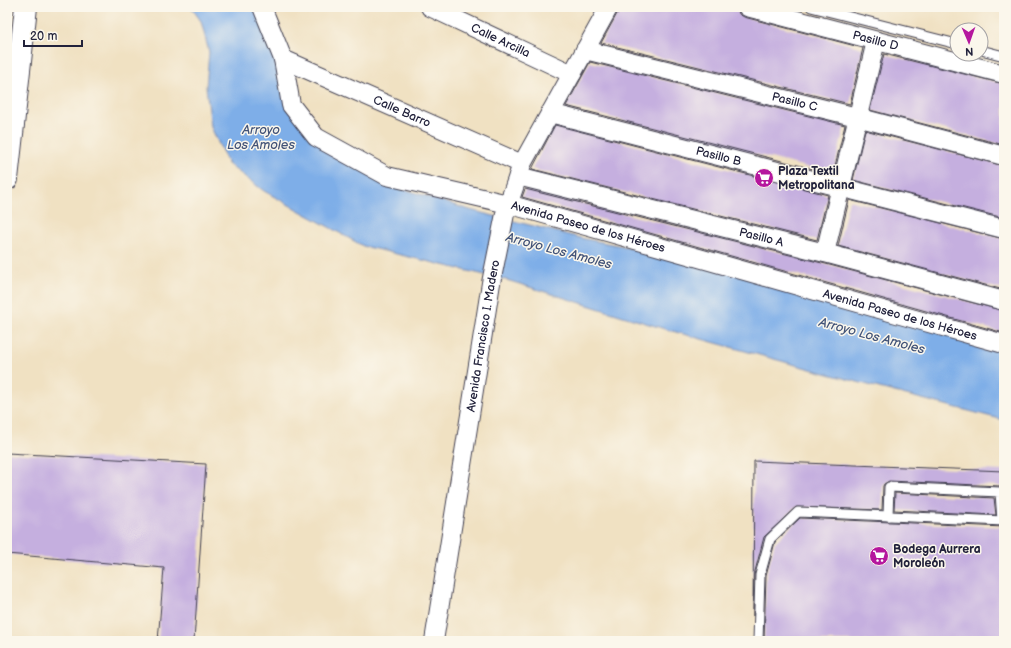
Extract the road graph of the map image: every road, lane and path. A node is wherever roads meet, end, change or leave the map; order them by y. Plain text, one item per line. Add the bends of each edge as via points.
1 (26, 7) edge
2 (262, 7) edge
3 (430, 7) edge
4 (609, 7) edge
5 (747, 7) edge
6 (811, 7) edge
7 (876, 40) junction
8 (949, 42) edge
9 (585, 50) junction
10 (989, 52) edge
11 (1004, 56) edge
12 (283, 59) junction
13 (572, 74) junction
14 (1004, 74) edge
15 (550, 113) junction
16 (857, 117) junction
17 (1004, 156) edge
18 (520, 170) junction
19 (7, 179) edge
20 (841, 188) junction
21 (507, 209) junction
22 (1004, 229) edge
23 (825, 253) junction
24 (1004, 301) edge
25 (1004, 344) edge
26 (888, 516) junction
27 (1003, 521) edge
28 (434, 641) edge
29 (758, 641) edge

1 - 19 main road
2 - 12 street, Avenida Paseo de los Héroes
3 - 13 street, Calle Arcilla
4 - 9 street, Avenida Francisco I. Madero
5 - 7 street, Pasillo D
6 - 8 lane
7 - 14 street, Pasillo D
7 - 16 street
9 - 13 street, Avenida Francisco I. Madero
9 - 16 street, Pasillo C
10 - 11 lane
12 - 18 street, Calle Barro
12 - 21 street, Avenida Paseo de los Héroes via 291,105 316,137 387,176
13 - 15 street, Avenida Francisco I. Madero
15 - 18 street, Avenida Francisco I. Madero
15 - 20 street, Pasillo B
16 - 17 street, Pasillo C
16 - 20 street
18 - 21 street, Avenida Francisco I. Madero
18 - 23 street, Pasillo A
20 - 22 street, Pasillo B
20 - 23 street
21 - 25 street, Avenida Paseo de los Héroes
21 - 28 street, Avenida Francisco I. Madero via 490,283
23 - 24 street, Pasillo A
26 - 27 lane
26 - 27 lane via 889,487 1000,492
26 - 29 lane via 798,512 770,539 760,575

